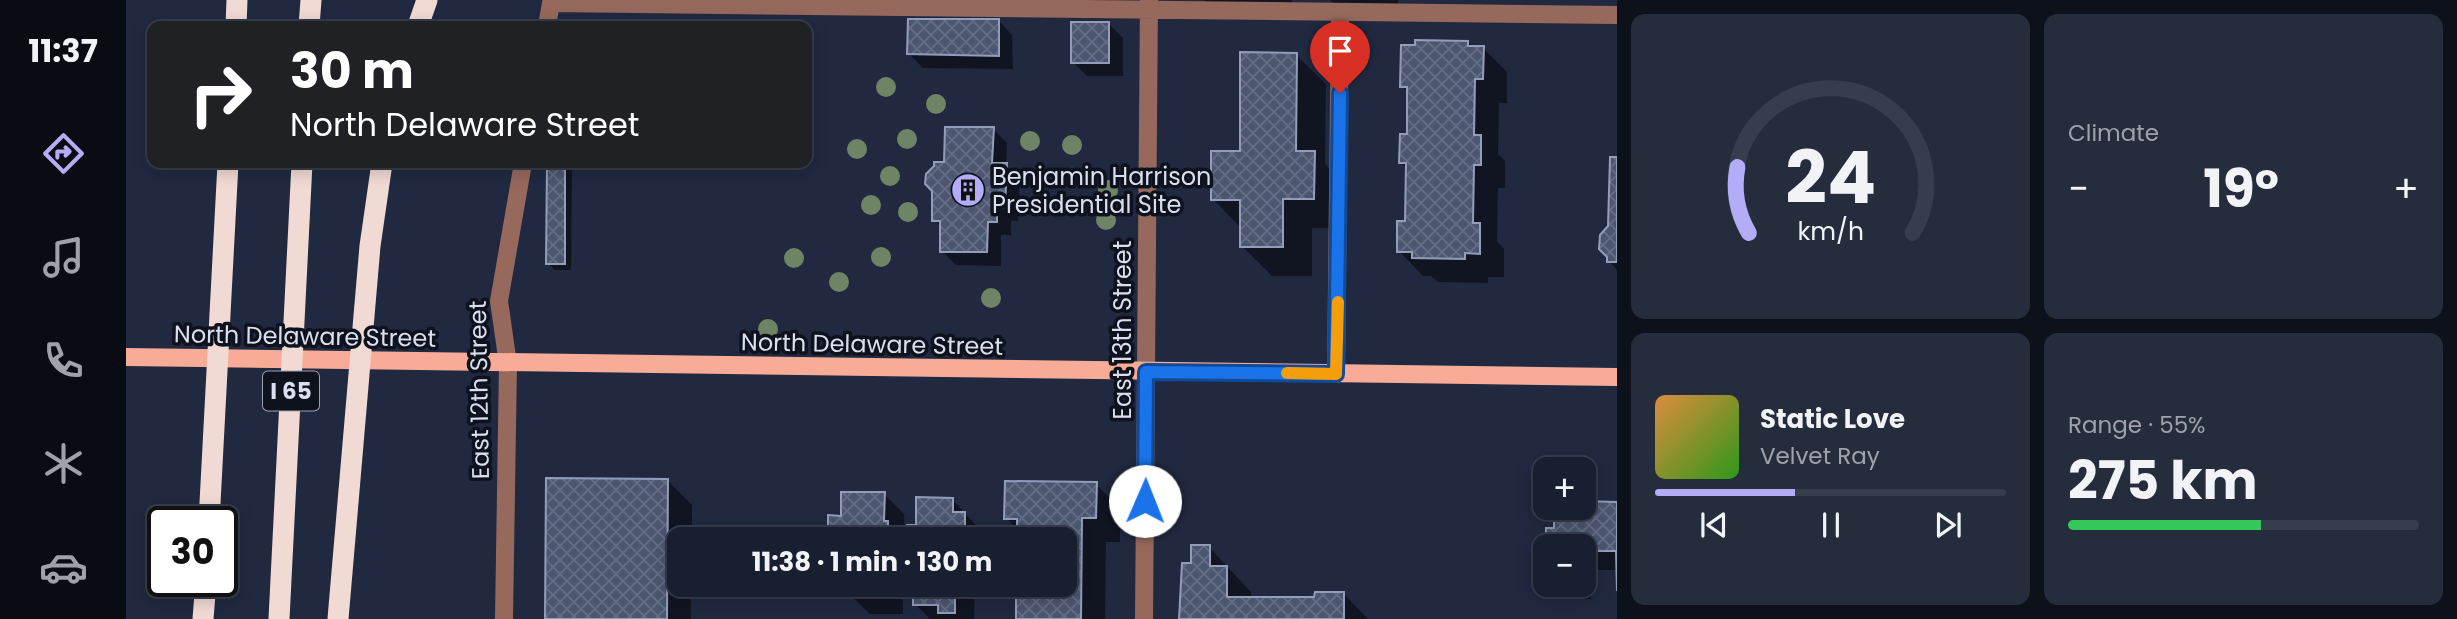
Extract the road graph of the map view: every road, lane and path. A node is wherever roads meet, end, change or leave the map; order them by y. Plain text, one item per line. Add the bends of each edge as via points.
1 (237, 0) edge
2 (311, 0) edge
3 (427, 0) edge
4 (1149, 5) edge
5 (1340, 12) junction
6 (1617, 15) edge
7 (236, 21) edge
8 (309, 21) edge
9 (420, 21) edge
10 (548, 21) edge
11 (228, 168) edge
12 (302, 168) edge
13 (381, 168) edge
14 (522, 168) edge
15 (126, 357) edge
16 (508, 364) junction
17 (1146, 372) junction
18 (1336, 374) junction
19 (1617, 377) edge
20 (210, 506) edge
21 (204, 597) edge
22 (203, 619) edge
23 (279, 619) edge
24 (338, 619) edge
25 (504, 619) edge
26 (1144, 619) edge

1 - 7 highway
2 - 8 highway
3 - 9 highway
4 - 5 street
4 - 10 street via 551,3
4 - 17 street, East 13th Street
5 - 6 street
5 - 18 street
11 - 20 highway
12 - 23 highway, I 65
13 - 24 highway via 370,246
14 - 16 street, East 12th Street via 499,301
15 - 16 main road, North Delaware Street
16 - 17 main road, North Delaware Street
16 - 25 street, East 12th Street
17 - 18 main road, North Delaware Street
17 - 26 street, East 13th Street
18 - 19 main road, North Delaware Street
21 - 22 highway

